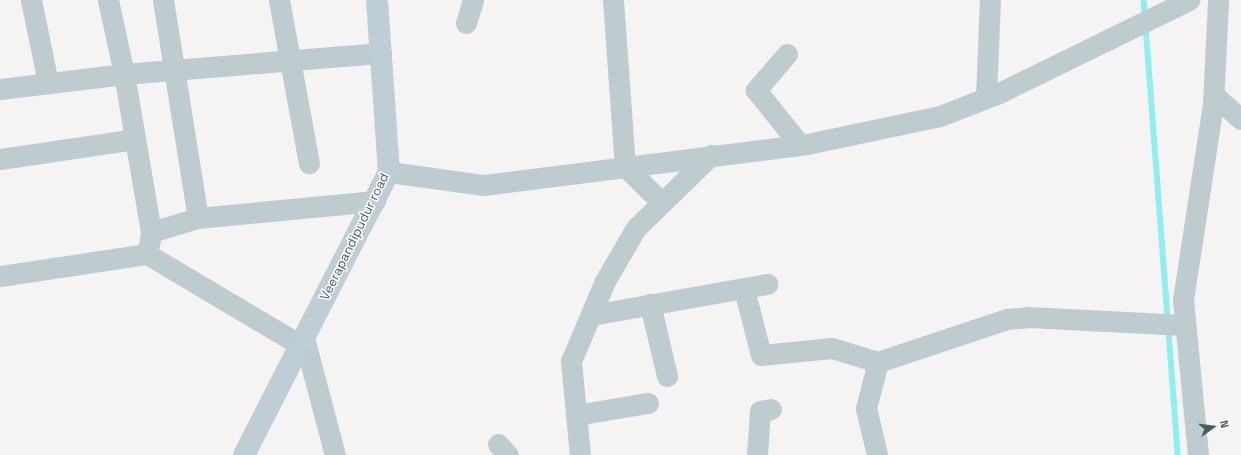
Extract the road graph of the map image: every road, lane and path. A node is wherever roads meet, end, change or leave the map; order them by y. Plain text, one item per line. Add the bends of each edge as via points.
1 (31, 0) edge
2 (108, 0) edge
3 (163, 0) edge
4 (279, 0) edge
5 (377, 0) edge
6 (473, 0) edge
7 (613, 0) edge
8 (990, 0) edge
9 (1189, 0) edge
10 (1218, 0) edge
11 (466, 23) dead end
12 (381, 53) junction
13 (787, 54) dead end
14 (290, 60) junction
15 (172, 70) junction
16 (124, 74) junction
17 (48, 83) junction
18 (0, 89) edge
19 (1214, 95) junction
20 (986, 98) junction
21 (1241, 119) edge
22 (135, 139) junction
23 (800, 145) junction
24 (711, 156) junction
25 (0, 159) edge
26 (310, 163) dead end
27 (625, 166) junction
28 (389, 172) junction
29 (375, 200) junction
30 (662, 203) junction
31 (198, 218) junction
32 (151, 232) junction
33 (147, 254) junction
34 (0, 276) edge
35 (768, 284) dead end
36 (744, 289) junction
37 (650, 304) junction
38 (590, 315) junction
39 (1183, 325) junction
40 (302, 341) junction
41 (878, 362) junction
42 (667, 376) dead end
43 (648, 403) dead end
44 (771, 410) dead end
45 (576, 415) junction
46 (244, 455) edge
47 (335, 455) edge
48 (580, 455) edge
49 (757, 455) edge
50 (877, 455) edge
51 (1198, 455) edge

1 - 17 street
2 - 16 street
3 - 15 street
4 - 14 street
5 - 12 street, Veerapandipudur road
6 - 11 street
7 - 27 street
8 - 20 street
9 - 20 street
10 - 19 street
12 - 14 street
12 - 28 street, Veerapandipudur road
13 - 23 street via 756,90
14 - 15 street
14 - 26 street
15 - 16 street
15 - 31 street
16 - 17 street
16 - 22 street
17 - 18 street
19 - 21 street
19 - 39 street via 1183,300
20 - 23 street via 940,116
22 - 25 street
22 - 32 street
23 - 24 street
24 - 27 street
24 - 30 street
27 - 28 street via 484,185
27 - 30 street
28 - 29 street, Veerapandipudur road
29 - 31 street
29 - 40 street, Veerapandipudur road
30 - 38 street via 636,228 605,281
31 - 32 street
32 - 33 street
33 - 34 street
33 - 40 street
35 - 36 street
36 - 37 street
36 - 41 street via 761,355 832,348
37 - 38 street
37 - 42 street
38 - 45 street via 571,361
39 - 41 street via 1028,318 1008,320
39 - 51 street
40 - 46 street, Veerapandipudur road
40 - 47 street
41 - 50 street via 866,408
43 - 45 street
44 - 49 street via 760,411
45 - 48 street

